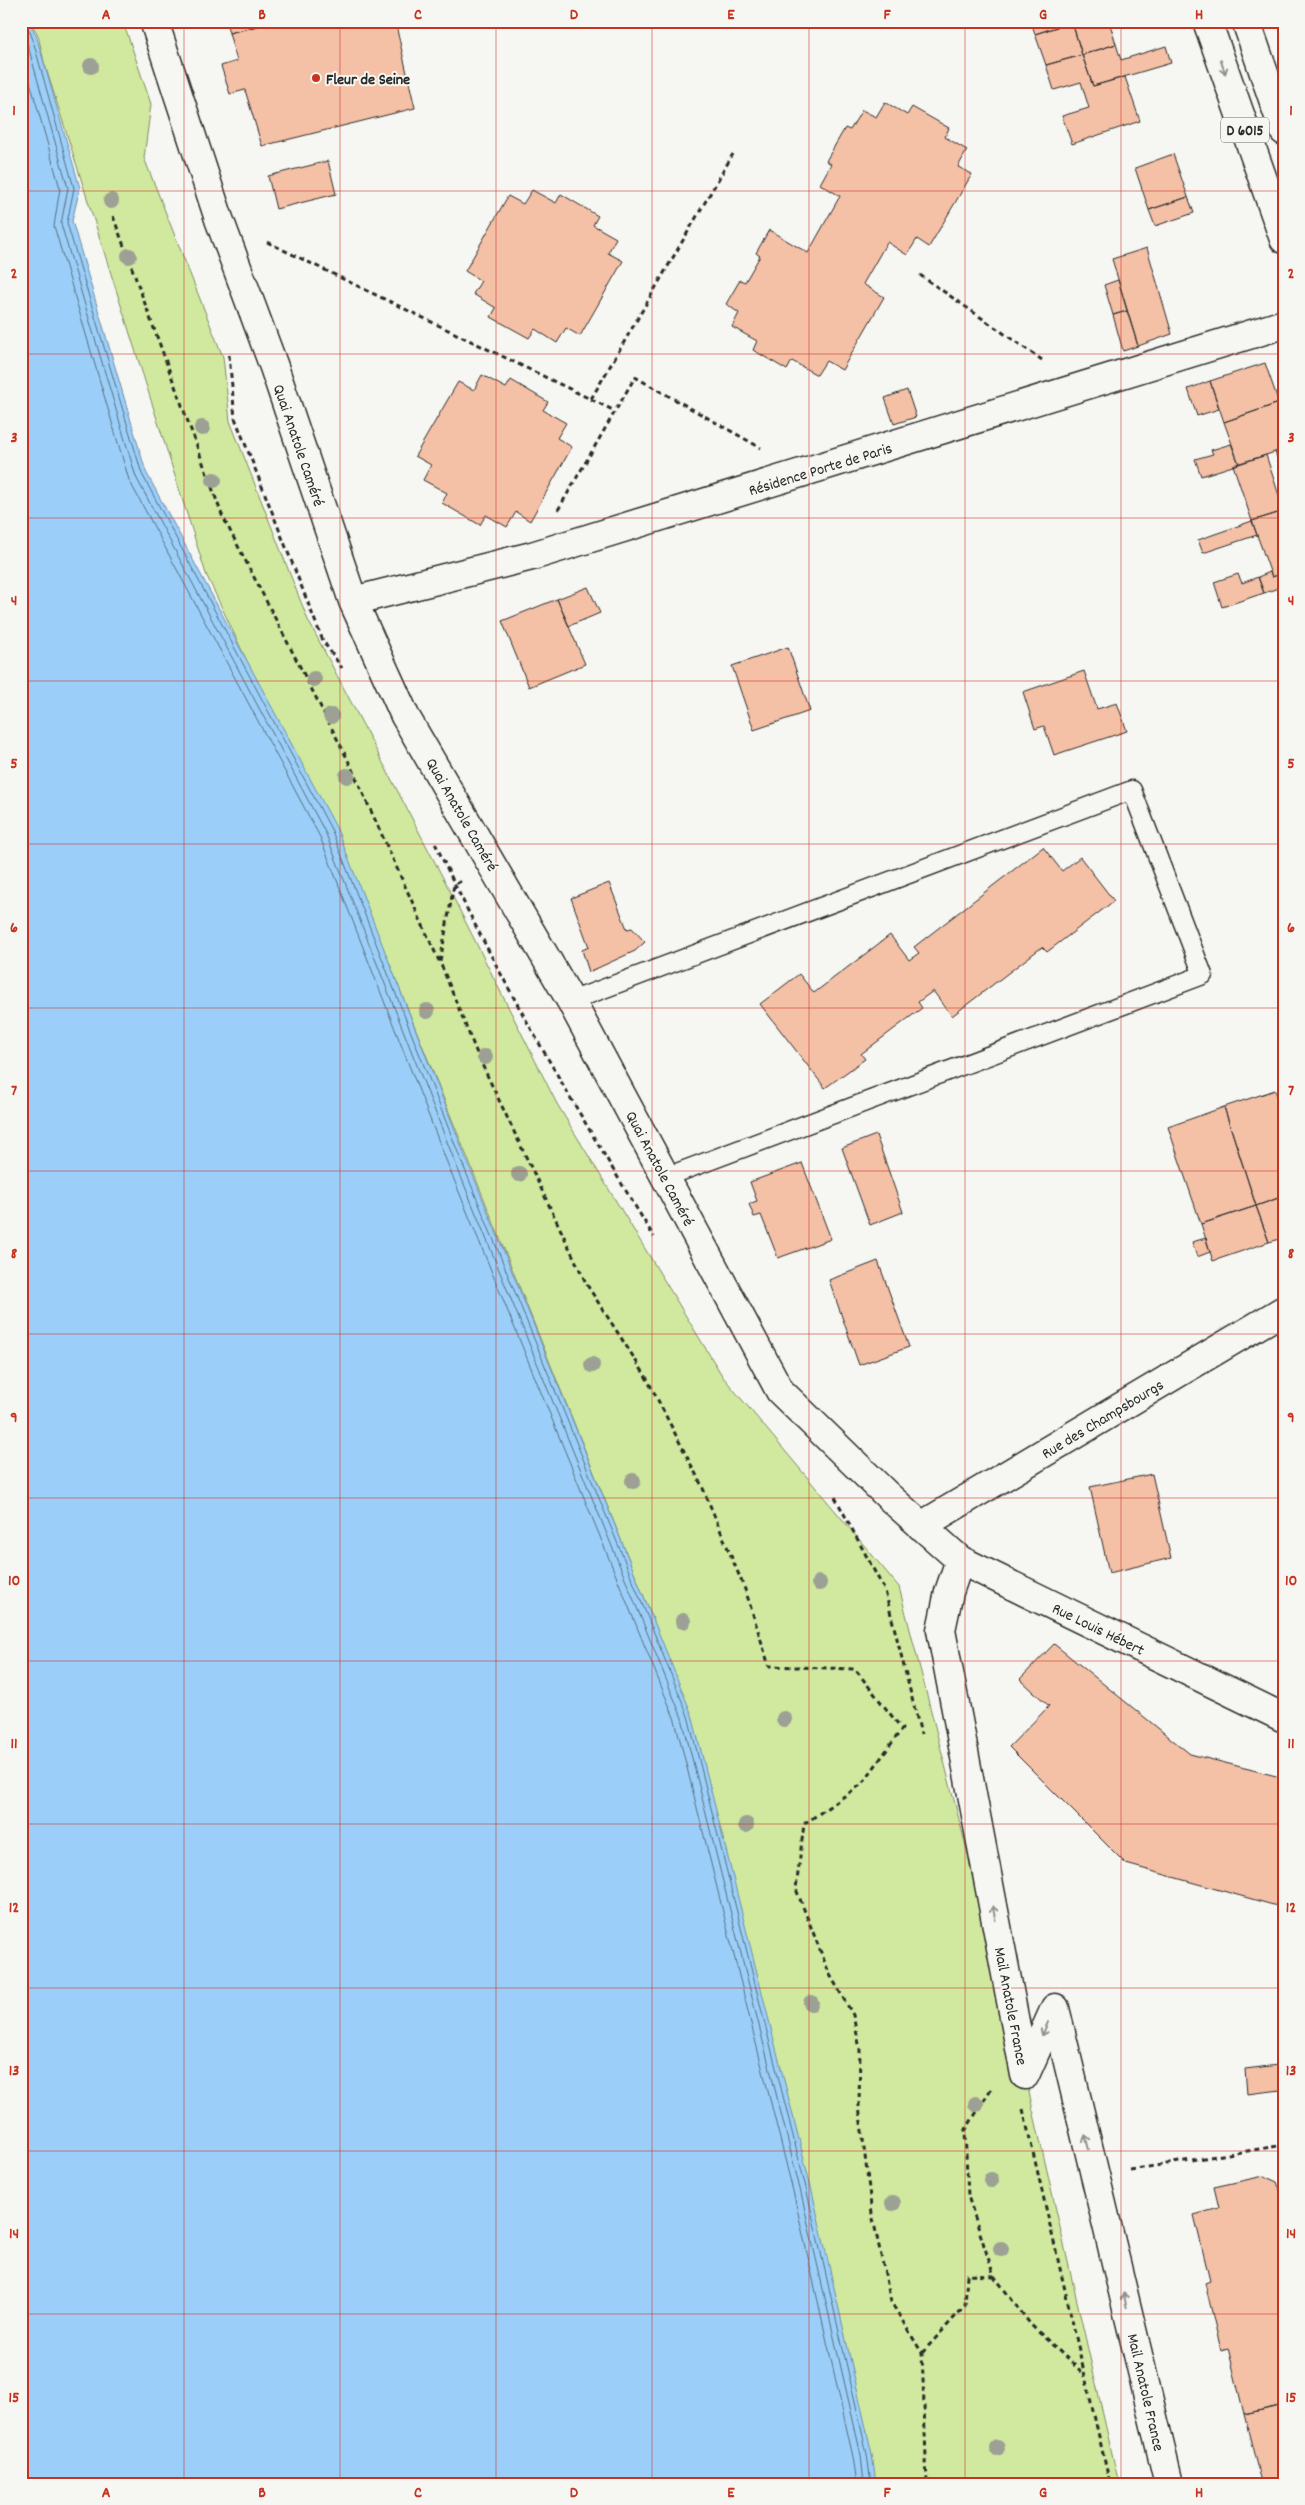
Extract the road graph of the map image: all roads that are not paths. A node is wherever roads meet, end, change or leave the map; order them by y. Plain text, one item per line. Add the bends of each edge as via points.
1 (154, 21) edge
2 (1207, 21) edge
3 (1246, 21) edge
4 (1284, 131) edge
5 (1284, 239) edge
6 (1284, 324) edge
7 (353, 600) junction
8 (571, 1001) junction
9 (666, 1176) junction
10 (1284, 1310) edge
11 (921, 1526) junction
12 (960, 1560) junction
13 (1284, 1718) edge
14 (1169, 2484) edge

1 - 7 street, Quai Anatole Caméré via 219,219 274,367
2 -> 5 street, D 6015
3 - 4 street, D 6015
6 - 7 street, Résidence Porte de Paris via 532,556
7 - 8 street, Quai Anatole Caméré via 405,716
8 - 9 street, Quai Anatole Caméré
8 - 9 lane via 1132,790 1202,975
9 - 11 street, Quai Anatole Caméré via 780,1391
10 - 11 street, Rue des Champsbourgs
11 - 12 street, Rue Louis Hébert
12 - 13 street, Rue Louis Hébert
14 -> 12 street, Mail Anatole France via 1055,2008 1025,2075 941,1630

